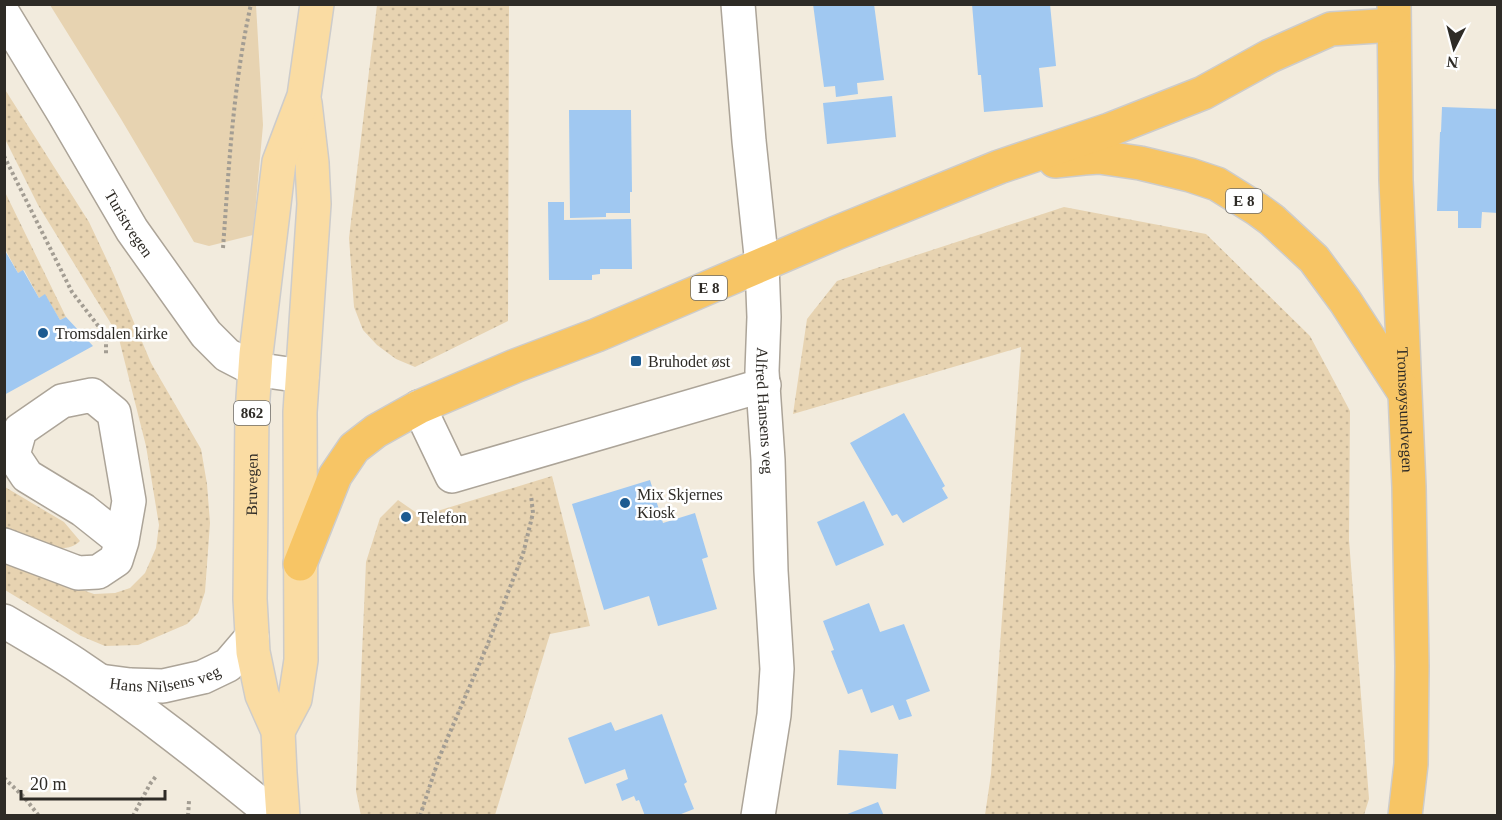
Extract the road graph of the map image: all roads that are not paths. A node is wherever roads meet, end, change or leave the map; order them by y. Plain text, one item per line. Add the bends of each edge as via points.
1 (317, 4) edge
2 (738, 4) edge
3 (4, 15) edge
4 (1394, 15) edge
5 (304, 96) junction
6 (999, 167) junction
7 (762, 265) junction
8 (254, 369) junction
9 (302, 376) junction
10 (764, 385) junction
11 (1405, 393) junction
12 (419, 407) junction
13 (122, 541) junction
14 (4, 545) edge
15 (300, 564) junction
16 (4, 621) edge
17 (252, 637) junction
18 (99, 681) junction
19 (278, 731) junction
20 (275, 816) edge
21 (283, 816) edge
22 (758, 816) edge
23 (1405, 816) edge

1 - 5 main road, Bruvegen / 862
2 - 7 street, Alfred Hansens veg
3 - 8 street, Turistvegen via 132,230 206,334 227,355
4 - 6 highway, E 8 via 1331,29 1270,56 1203,93
4 - 11 highway, Tromsøysundvegen / E 8 via 1396,191
5 - 8 main road, Bruvegen / 862 via 279,162
5 - 9 main road, Bruvegen / 862 via 314,204
6 - 7 highway, E 8
6 - 11 highway, E 8 via 1099,158 1140,163 1217,184 1272,220 1314,259
7 - 10 street, Alfred Hansens veg
7 - 12 highway, E 8
8 - 9 street, Turistvegen
8 - 17 main road, Bruvegen / 862
9 - 15 main road, Bruvegen / 862
10 - 12 street via 452,476
10 - 22 street, Alfred Hansens veg via 777,669
11 - 23 highway, Tromsøysundvegen / E 8 via 1412,677 1411,764
12 - 15 highway, E 8 via 354,448 335,476
13 - 13 street via 129,501 114,413 92,395 62,401 20,430 13,455 27,476 83,510
13 - 14 street via 116,560 99,572 78,573
15 - 19 main road, Bruvegen / 862 via 301,660 295,699
16 - 18 street, Hans Nilsens veg
17 - 18 street, Hans Nilsens veg via 228,665 203,677 163,686
17 - 19 main road, Bruvegen / 862 via 262,695
18 - 20 street, Hans Nilsens veg via 201,755
19 - 21 main road, Bruvegen / 862

